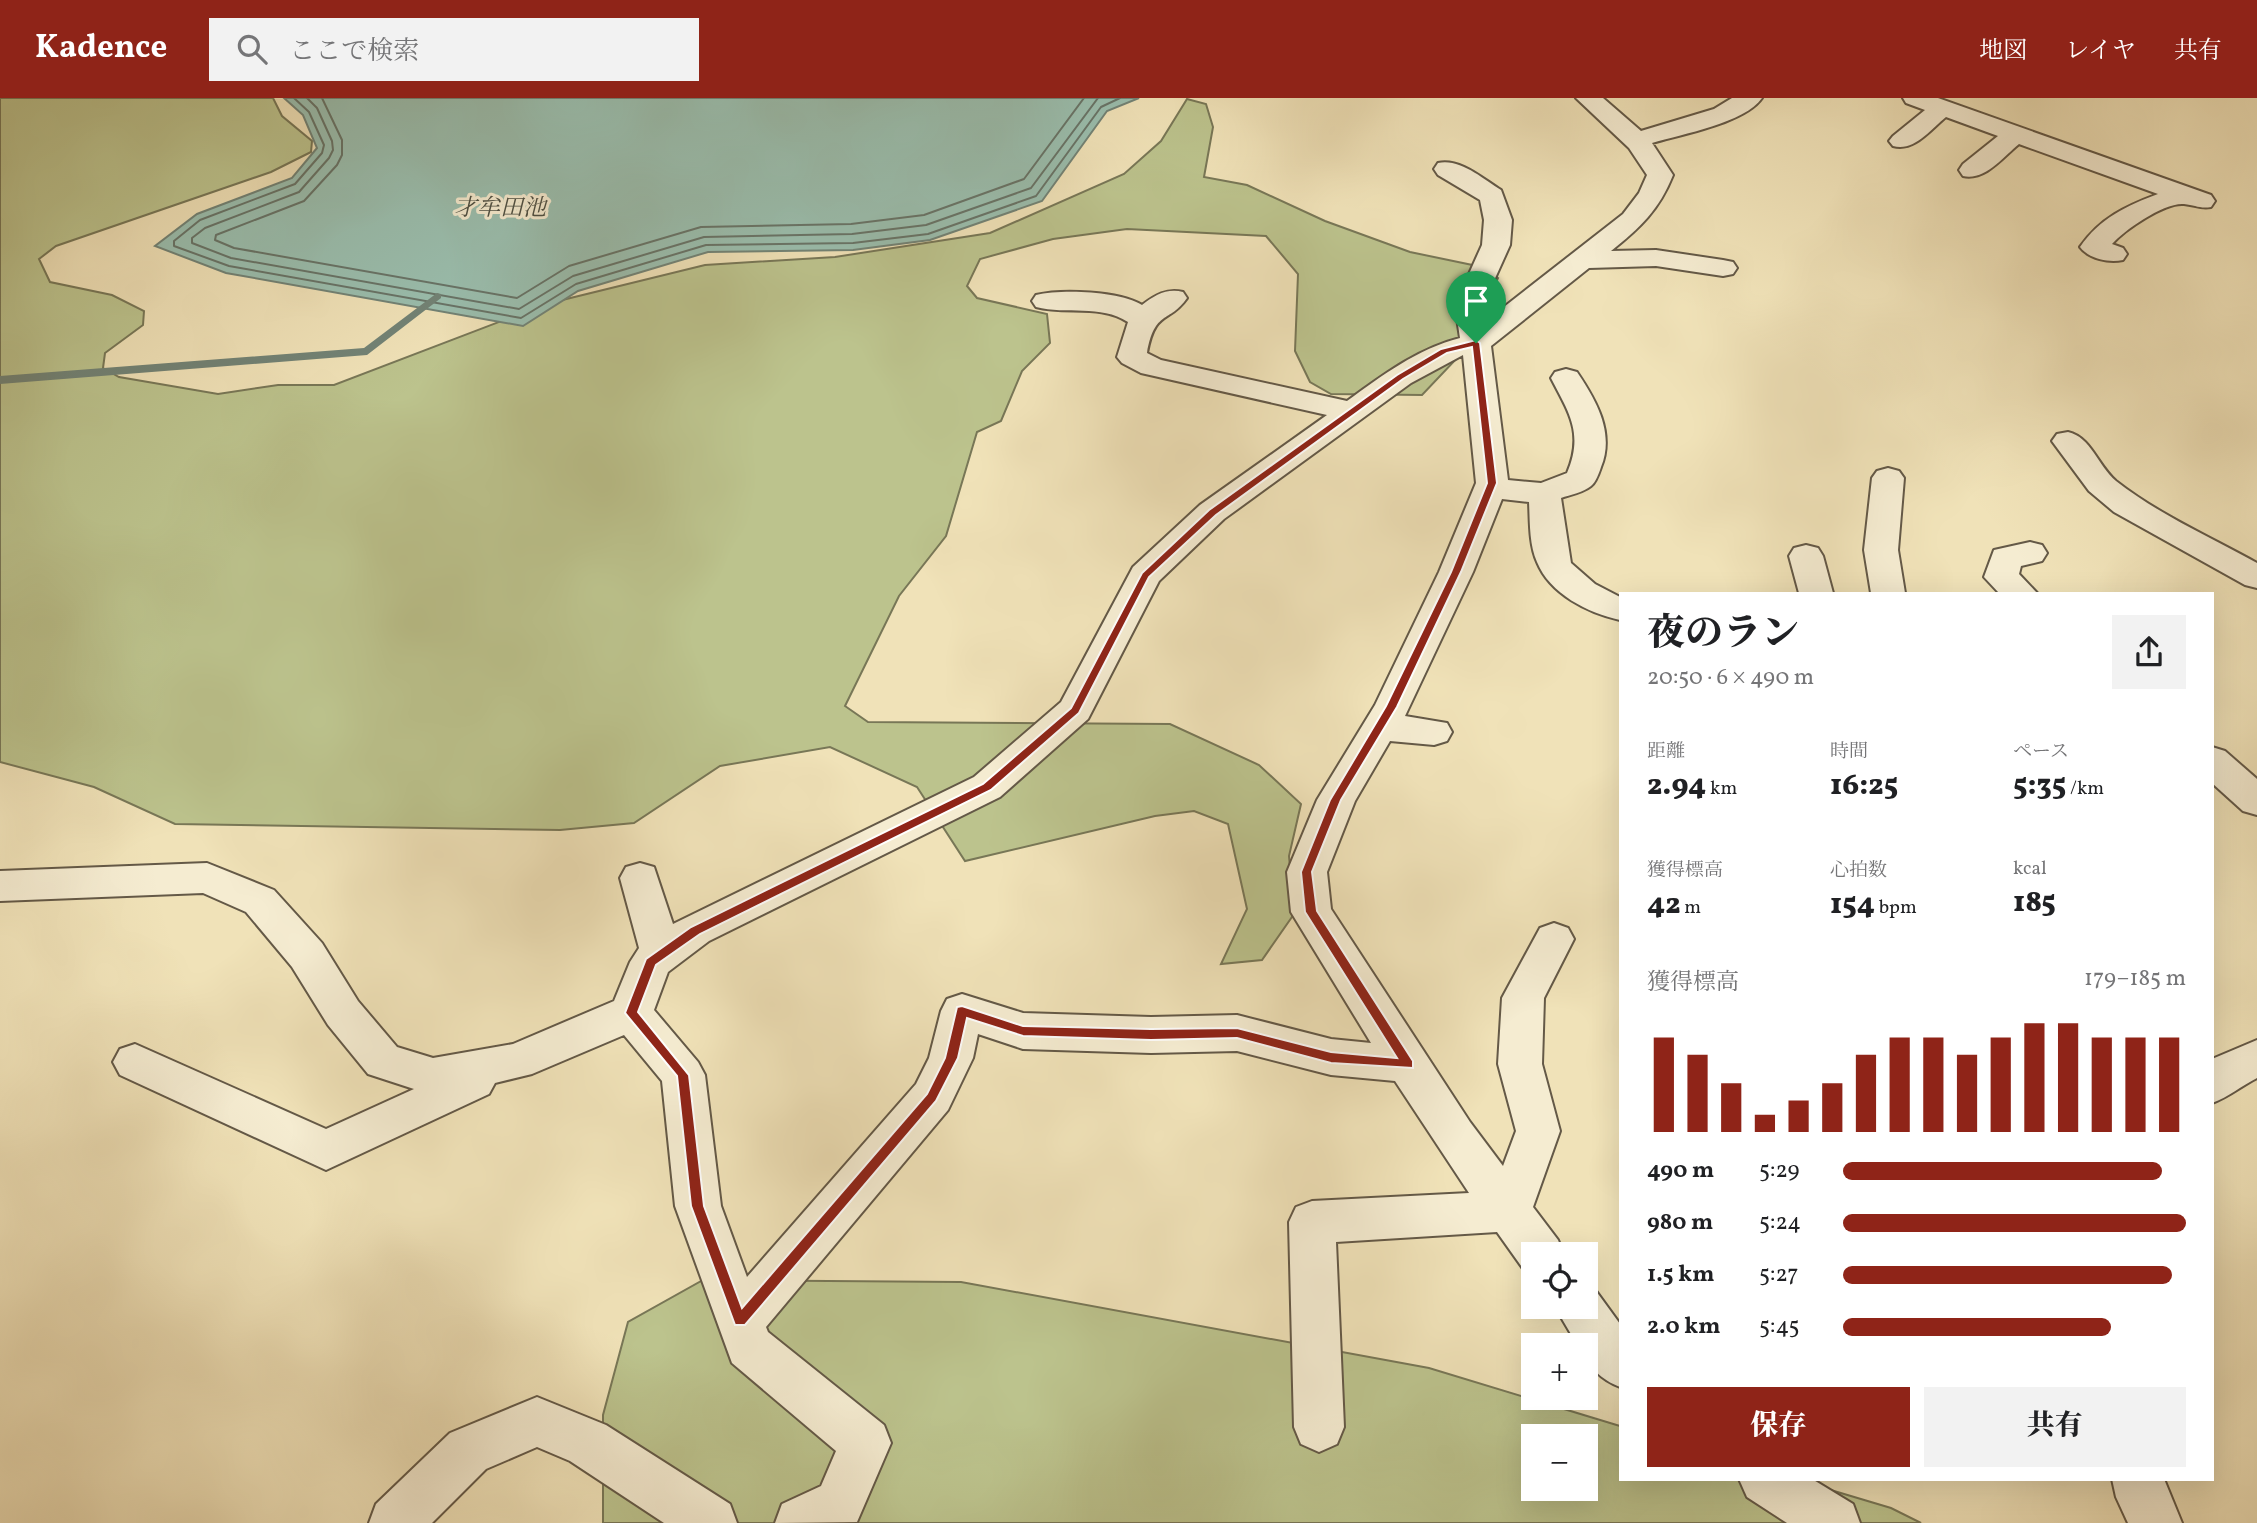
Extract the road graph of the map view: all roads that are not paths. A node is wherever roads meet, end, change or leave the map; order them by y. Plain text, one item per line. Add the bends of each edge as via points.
1 (1588, 98) edge
2 (1915, 98) edge
3 (1743, 99) edge
4 (1942, 108) junction
5 (2015, 134) junction
6 (1636, 140) junction
7 (1902, 141) dead end
8 (1447, 169) dead end
9 (1972, 170) dead end
10 (2113, 254) dead end
11 (1582, 260) junction
12 (1723, 268) dead end
13 (1174, 298) dead end
14 (1046, 301) dead end
15 (1144, 319) junction
16 (1476, 343) junction
17 (1566, 378) dead end
18 (1352, 411) junction
19 (2068, 441) dead end
20 (1888, 478) dead end
21 (1490, 488) junction
22 (1544, 493) junction
23 (2030, 553) dead end
24 (1806, 556) dead end
25 (2257, 577) edge
26 (1816, 592) edge
27 (1888, 592) edge
28 (2019, 592) edge
29 (1619, 609) edge
30 (1380, 727) junction
31 (1434, 732) dead end
32 (2214, 763) edge
33 (2257, 801) edge
34 (640, 878) dead end
35 (0, 886) edge
36 (1554, 939) dead end
37 (662, 955) junction
38 (631, 1013) junction
39 (2257, 1058) edge
40 (517, 1061) junction
41 (135, 1062) dead end
42 (1408, 1064) junction
43 (2214, 1082) edge
44 (1509, 1212) junction
45 (1531, 1242) edge
46 (1588, 1319) edge
47 (740, 1321) junction
48 (1619, 1363) edge
49 (1319, 1426) dead end
50 (1768, 1481) edge
51 (2138, 1481) edge
52 (395, 1523) edge
53 (711, 1523) edge
54 (801, 1523) edge
55 (1834, 1523) edge
56 (2156, 1523) edge

1 - 6 street
2 - 4 street
3 - 6 street via 1723,114
4 - 5 street
4 - 7 street
5 - 9 street
5 - 10 street via 2192,197 2140,210 2116,223 2094,247
6 - 11 street via 1654,160 1660,175 1652,194 1633,220
8 - 16 street via 1492,196 1498,220 1496,244 1469,305
11 - 12 street via 1656,258
11 - 16 street
13 - 15 street
14 - 15 street via 1125,307
15 - 18 street via 1136,332 1132,357 1152,367
16 - 18 street via 1444,351
16 - 21 street
17 - 22 street via 1593,432 1591,456 1580,479
18 - 37 street via 1212,512 1145,575 1075,710 987,787 695,930
19 - 25 street via 2100,484 2126,505
20 - 27 street via 1881,550
21 - 22 street
21 - 30 street via 1456,572
22 - 29 street via 1554,564 1572,584
23 - 28 street via 2007,558 2001,577
24 - 26 street
30 - 31 street
30 - 42 street via 1336,800 1307,872 1311,912
32 - 33 street
34 - 37 street
35 - 40 street via 206,878 260,901 307,955 343,1013 383,1061 433,1076
36 - 44 street via 1523,998 1520,1064 1538,1130
37 - 38 street via 651,962
38 - 40 street
38 - 47 street via 683,1075 698,1206
39 - 43 street
40 - 41 street via 326,1150
42 - 44 street
42 - 47 street via 1331,1057 1237,1033 1023,1031 962,1011 951,1058 932,1097
44 - 45 street
44 - 49 street via 1312,1222
46 - 48 street
47 - 54 street via 749,1347 866,1443 839,1504
50 - 55 street
51 - 56 street
52 - 53 street via 468,1451 537,1422 588,1443

